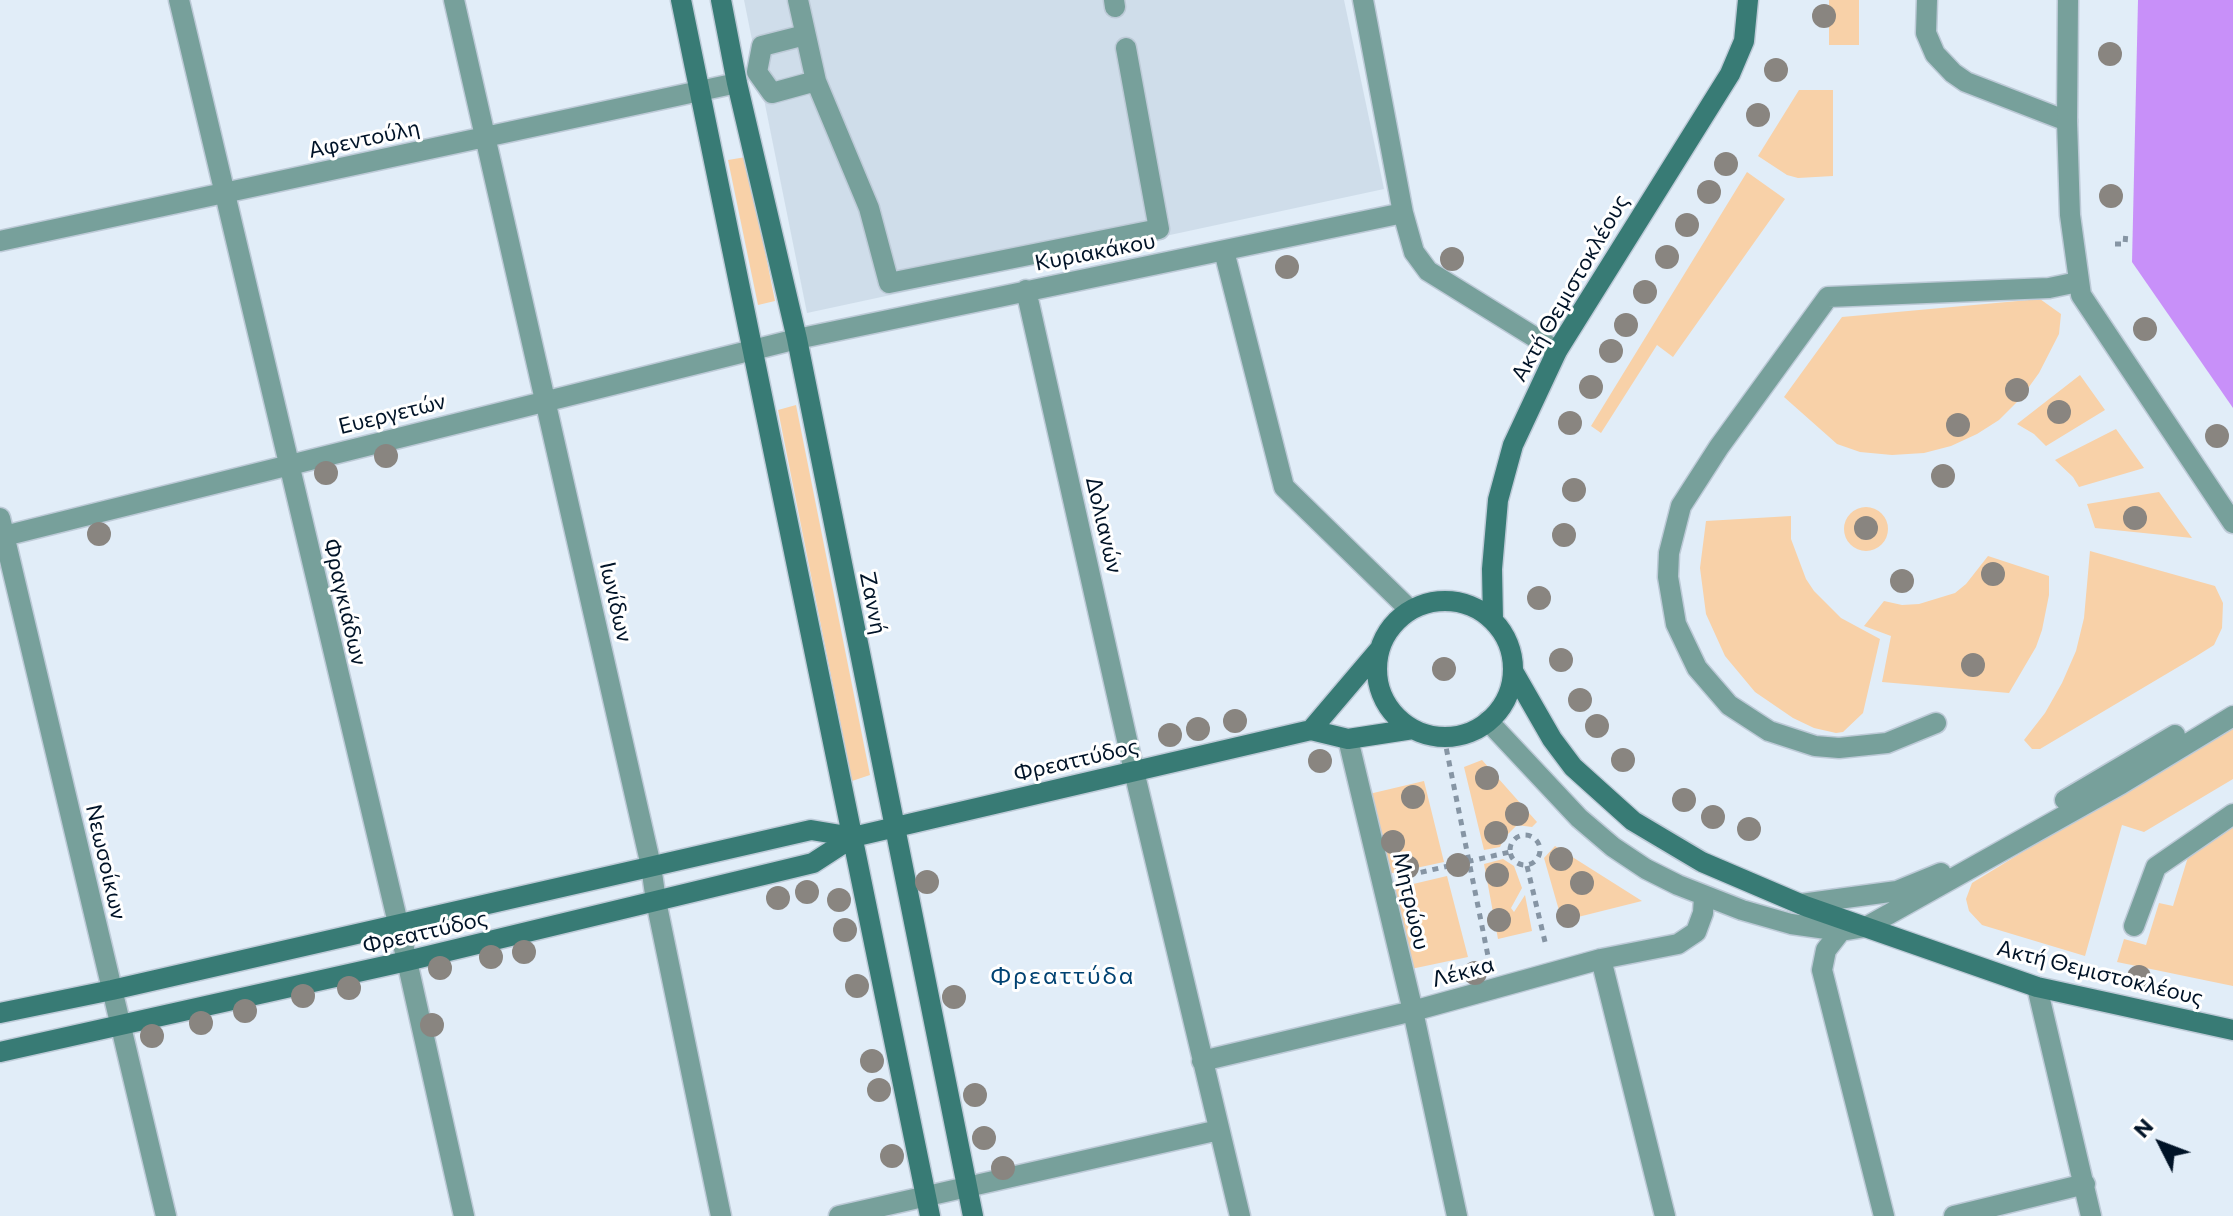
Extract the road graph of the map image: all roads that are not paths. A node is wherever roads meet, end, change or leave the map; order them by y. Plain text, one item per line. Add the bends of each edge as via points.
1 (179, 0) edge
2 (454, 0) edge
3 (681, 0) edge
4 (721, 0) edge
5 (798, 0) edge
6 (1363, 0) edge
7 (1748, 0) edge
8 (1927, 0) edge
9 (2068, 0) edge
10 (805, 35) junction
11 (1126, 48) dead end
12 (757, 72) junction
13 (816, 81) junction
14 (737, 83) junction
15 (699, 91) junction
16 (2067, 121) junction
17 (486, 138) junction
18 (225, 193) junction
19 (1403, 213) junction
20 (0, 241) edge
21 (1224, 251) junction
22 (2078, 282) junction
23 (1026, 290) junction
24 (797, 339) junction
25 (752, 350) junction
26 (1557, 351) junction
27 (545, 401) junction
28 (289, 465) junction
29 (2233, 523) edge
30 (2, 530) edge
31 (1410, 610) junction
32 (1493, 620) junction
33 (1379, 650) junction
34 (1513, 671) junction
35 (2233, 699) edge
36 (2233, 716) edge
37 (1488, 721) junction
38 (1936, 723) dead end
39 (1413, 729) junction
40 (1311, 730) junction
41 (1348, 739) junction
42 (1134, 771) junction
43 (2233, 814) edge
44 (894, 828) junction
45 (853, 837) junction
46 (651, 866) junction
47 (1704, 896) junction
48 (656, 901) junction
49 (1801, 904) junction
50 (396, 925) junction
51 (2134, 926) dead end
52 (1848, 929) junction
53 (1601, 959) junction
54 (407, 961) junction
55 (2037, 987) junction
56 (112, 990) junction
57 (1413, 1011) junction
58 (0, 1013) edge
59 (121, 1025) junction
60 (2233, 1030) edge
61 (0, 1052) edge
62 (1202, 1061) junction
63 (1219, 1130) junction
64 (2085, 1184) junction
65 (966, 1187) junction
66 (928, 1206) edge
67 (166, 1216) edge
68 (464, 1216) edge
69 (721, 1216) edge
70 (839, 1216) edge
71 (973, 1216) edge
72 (1240, 1216) edge
73 (1457, 1216) edge
74 (1665, 1216) edge
75 (1884, 1216) edge
76 (1954, 1216) edge
77 (2091, 1216) edge

1 - 18 street, Φραγκιάδων
2 - 17 street, Ιωνίδων
3 - 15 street
4 - 14 street, Ζαννή
5 - 10 street
6 - 19 street
7 - 26 street, Ακτή Θεμιστοκλέους via 1744,41 1730,74
8 - 16 street via 1926,33 1935,54 1953,73
9 - 16 street
10 - 12 street via 762,46
10 - 13 street
11 - 13 street via 1159,229 889,283 869,208
12 - 13 street via 772,93
12 - 14 street, Αφεντούλη
14 - 15 street, Αφεντούλη
14 - 24 street, Ζαννή
15 - 17 street, Αφεντούλη
15 - 25 street
16 - 22 street
17 - 18 street, Αφεντούλη
17 - 27 street, Ιωνίδων
18 - 20 street, Αφεντούλη
18 - 28 street, Φραγκιάδων
19 - 21 street, Κυριακάκου
19 - 26 street via 1414,252 1428,271
21 - 23 street, Κυριακάκου
21 - 31 street via 1284,487
22 - 29 street via 2086,304
22 - 38 street via 2049,288 1828,297 1681,506 1669,553 1673,613 1697,668 1729,705 1769,731 1827,747 1887,743
23 - 24 street, Κυριακάκου
23 - 42 street, Δολιανών
24 - 25 street, Ευεργετών
24 - 44 street, Ζαννή
25 - 27 street, Ευεργετών
25 - 45 street
26 - 32 street, Ακτή Θεμιστοκλέους via 1526,412 1504,474 1494,543
27 - 28 street, Ευεργετών
27 - 46 street, Ιωνίδων
28 - 30 street, Ευεργετών
28 - 50 street, Φραγκιάδων
30 - 56 street, Νεωσοίκων
31 - 32 street via 1452,601 1473,606
31 - 33 street via 1394,623
32 - 34 street via 1505,637
33 - 39 street via 1378,682 1385,701
33 - 40 street
34 - 37 street via 1507,695
34 - 49 street, Ακτή Θεμιστοκλέους via 1566,757 1633,821 1678,850
35 - 49 street via 1942,873 1897,891
36 - 52 street via 2121,784
37 - 39 street via 1475,730 1444,737
37 - 47 street via 1549,789 1613,847
39 - 41 street, Φρεαττύδος
40 - 41 street, Φρεαττύδος
40 - 42 street, Φρεαττύδος
41 - 57 street, Μητρώου
42 - 44 street, Φρεαττύδος
42 - 62 street, Δολιανών
43 - 51 street via 2156,867
44 - 45 street, Φρεαττύδος
44 - 65 street, Ζαννή
45 - 46 street, Φρεαττύδος via 811,830
45 - 48 street, Φρεαττύδος via 813,863
45 - 66 street
46 - 48 street, Ιωνίδων
46 - 50 street, Φρεαττύδος
47 - 52 street via 1782,922
47 - 53 street, Λέκκα via 1696,932 1678,944
48 - 54 street, Φρεαττύδος
48 - 69 street, Ιωνίδων
49 - 52 street, Ακτή Θεμιστοκλέους
50 - 54 street, Φραγκιάδων
50 - 56 street, Φρεαττύδος
52 - 55 street, Ακτή Θεμιστοκλέους
52 - 75 street via 1826,950 1822,970
53 - 57 street, Λέκκα
53 - 74 street
54 - 59 street, Φρεαττύδος
54 - 68 street, Φραγκιάδων
55 - 60 street, Ακτή Θεμιστοκλέους
55 - 64 street
56 - 58 street, Φρεαττύδος
56 - 59 street, Νεωσοίκων
57 - 62 street, Λέκκα
57 - 73 street, Μητρώου
59 - 61 street, Φρεαττύδος
59 - 67 street, Νεωσοίκων
62 - 63 street, Δολιανών
63 - 65 street
63 - 72 street, Δολιανών
64 - 76 street
64 - 77 street
65 - 66 street
65 - 71 street, Ζαννή
66 - 70 street

